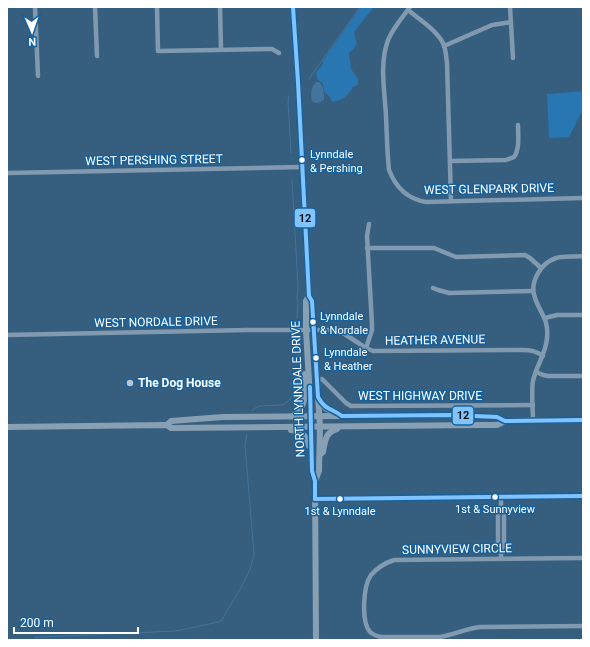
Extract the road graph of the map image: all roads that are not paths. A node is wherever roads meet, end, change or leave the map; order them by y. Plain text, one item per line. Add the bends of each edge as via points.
1 (36, 7) edge
2 (95, 7) edge
3 (157, 7) edge
4 (220, 7) edge
5 (293, 7) edge
6 (510, 7) edge
7 (409, 8) edge
8 (511, 22) junction
9 (444, 46) junction
10 (221, 49) junction
11 (279, 52) dead end
12 (97, 56) dead end
13 (513, 58) dead end
14 (38, 76) dead end
15 (518, 125) dead end
16 (450, 161) junction
17 (302, 167) junction
18 (7, 173) edge
19 (583, 198) edge
20 (451, 201) junction
21 (369, 224) dead end
22 (368, 248) junction
23 (583, 256) edge
24 (541, 268) junction
25 (433, 288) dead end
26 (533, 291) junction
27 (309, 296) junction
28 (583, 315) edge
29 (545, 318) junction
30 (306, 330) junction
31 (314, 330) junction
32 (7, 335) edge
33 (366, 348) junction
34 (543, 356) junction
35 (309, 369) junction
36 (536, 372) junction
37 (583, 376) edge
38 (317, 380) junction
39 (318, 397) junction
40 (533, 405) junction
41 (356, 406) junction
42 (293, 416) junction
43 (311, 416) junction
44 (319, 416) junction
45 (342, 416) junction
46 (357, 416) junction
47 (583, 420) edge
48 (505, 421) junction
49 (533, 421) junction
50 (167, 425) junction
51 (7, 427) edge
52 (260, 427) junction
53 (311, 427) junction
54 (320, 427) junction
55 (346, 427) junction
56 (312, 448) junction
57 (320, 455) junction
58 (315, 481) junction
59 (583, 496) edge
60 (501, 497) junction
61 (315, 499) junction
62 (583, 558) edge
63 (501, 559) junction
64 (583, 626) edge
65 (316, 640) edge

1 - 14 street
2 - 12 street
3 - 10 street via 158,51
4 - 10 street
5 - 17 main road, NORTH LYNNDALE DRIVE
6 - 8 street
7 - 9 street via 436,34
7 - 20 street, WEST GLENPARK DRIVE via 391,33 384,55 389,166 395,182 410,197 426,202
8 - 9 street via 492,25
8 - 13 street
9 - 16 street via 447,63
10 - 11 street via 272,49
15 - 16 street via 517,152 514,157 506,160
16 - 20 street
17 - 18 street, WEST PERSHING STREET
17 - 27 main road, NORTH LYNNDALE DRIVE
19 - 20 street, WEST GLENPARK DRIVE
21 - 22 street
22 - 24 street via 434,248 456,257 525,255
22 - 33 street via 372,330
23 - 24 street via 555,258
24 - 26 street
25 - 26 street via 449,292
26 - 29 street
27 - 30 main road, NORTH LYNNDALE DRIVE via 306,301
27 - 31 main road, NORTH LYNNDALE DRIVE via 312,301
28 - 29 street via 557,315
29 - 34 street via 548,334
30 - 31 street, HEATHER AVENUE
30 - 32 street, WEST NORDALE DRIVE
30 - 35 main road, NORTH LYNNDALE DRIVE
31 - 33 street, HEATHER AVENUE via 337,331
31 - 38 main road, NORTH LYNNDALE DRIVE
33 - 34 street, HEATHER AVENUE via 373,351 527,350 536,351
34 - 36 street
35 - 42 main road via 305,374 303,406
35 - 43 main road, NORTH LYNNDALE DRIVE
36 - 37 street via 548,376
36 - 40 street via 533,379
38 - 39 main road, NORTH LYNNDALE DRIVE
38 - 41 street, WEST HIGHWAY DRIVE via 322,379 346,403
39 - 44 main road, NORTH LYNNDALE DRIVE
39 - 45 main road via 325,408
40 - 41 street, WEST HIGHWAY DRIVE
40 - 49 street
41 - 46 street
42 - 43 main road
42 - 50 main road via 213,418 171,421
43 - 44 main road
43 - 53 main road, NORTH LYNNDALE DRIVE
44 - 45 main road
44 - 54 main road, NORTH LYNNDALE DRIVE
45 - 46 main road
46 - 48 main road via 452,415 497,417
47 - 49 main road
48 - 49 main road
48 - 55 main road via 497,424
50 - 51 main road
50 - 52 main road via 171,428
52 - 53 main road
52 - 56 main road via 266,430 299,431 306,436
53 - 54 main road
53 - 56 main road, NORTH LYNNDALE DRIVE
54 - 55 main road
54 - 57 main road, NORTH LYNNDALE DRIVE
55 - 57 main road via 328,433
56 - 58 main road, NORTH LYNNDALE DRIVE via 312,471
57 - 58 main road, NORTH LYNNDALE DRIVE via 320,471
58 - 61 main road, NORTH LYNNDALE DRIVE
59 - 60 street
60 - 61 street
60 - 63 street via 498,513 498,545
61 - 65 main road, NORTH LYNNDALE DRIVE
62 - 63 street, SUNNYVIEW CIRCLE
63 - 64 street, SUNNYVIEW CIRCLE via 388,562 370,576 367,584 365,615 368,628 375,636 388,638 440,637 481,627

